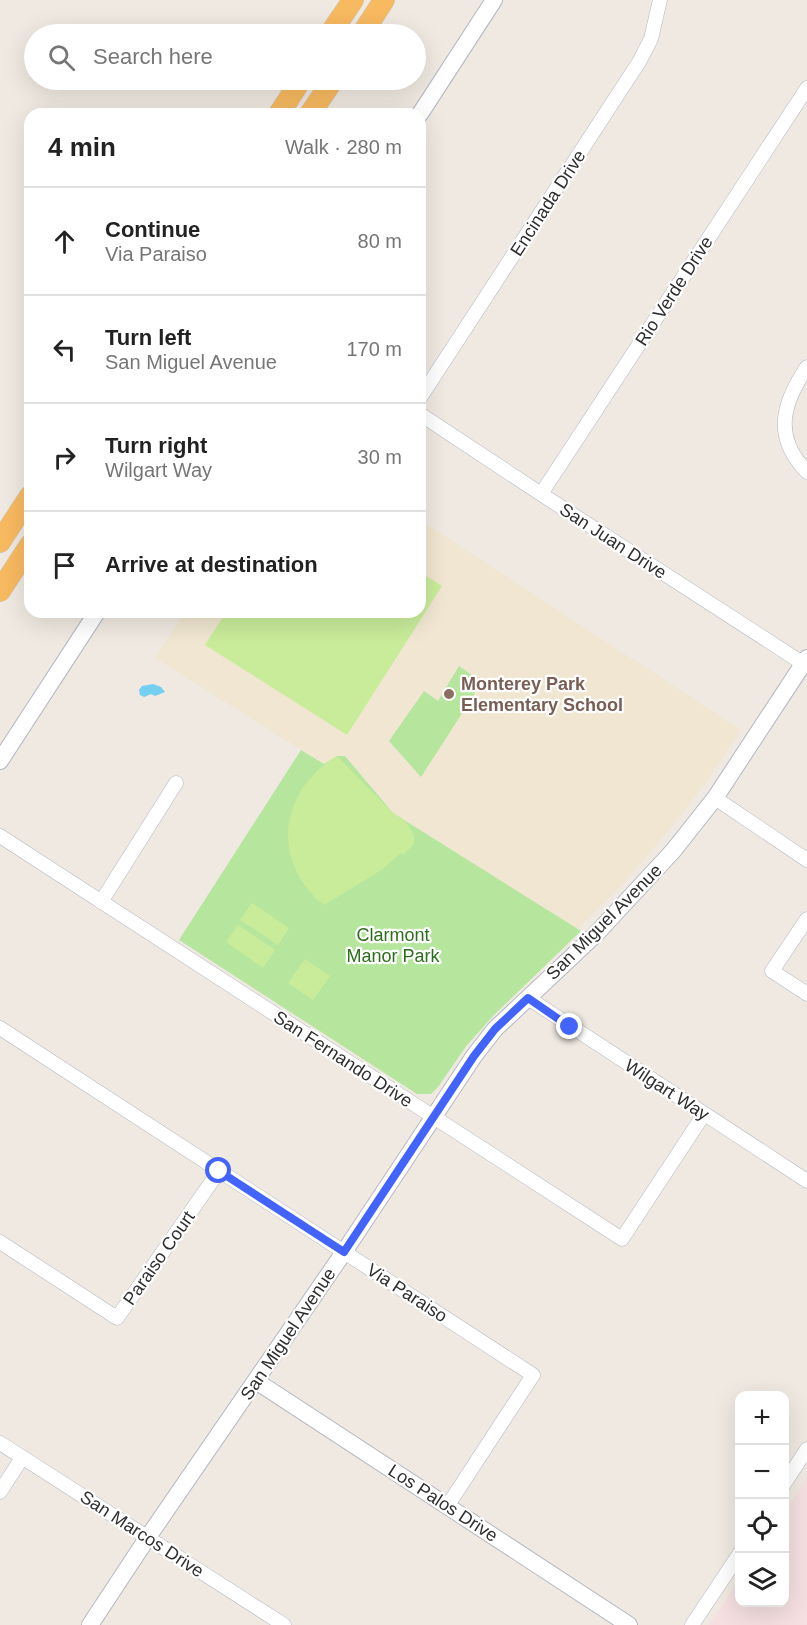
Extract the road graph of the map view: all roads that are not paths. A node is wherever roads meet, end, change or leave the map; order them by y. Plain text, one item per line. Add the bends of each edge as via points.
1 (353, 0) edge
2 (384, 0) edge
3 (494, 0) edge
4 (660, 0) edge
5 (337, 24) edge
6 (368, 24) edge
7 (807, 88) edge
8 (295, 90) edge
9 (326, 90) edge
10 (283, 108) edge
11 (314, 108) edge
12 (424, 108) edge
13 (807, 366) edge
14 (426, 389) edge
15 (426, 418) edge
16 (807, 472) edge
17 (541, 495) junction
18 (24, 505) edge
19 (0, 542) edge
20 (24, 554) edge
21 (0, 591) edge
22 (93, 618) edge
23 (806, 663) edge
24 (0, 761) edge
25 (176, 783) dead end
26 (715, 798) junction
27 (0, 836) edge
28 (807, 860) edge
29 (100, 902) junction
30 (807, 919) edge
31 (807, 994) edge
32 (528, 998) junction
33 (1, 1031) edge
34 (704, 1114) junction
35 (434, 1118) junction
36 (219, 1171) junction
37 (807, 1181) edge
38 (0, 1242) edge
39 (344, 1252) junction
40 (256, 1381) junction
41 (0, 1443) edge
42 (807, 1449) edge
43 (22, 1458) junction
44 (789, 1476) edge
45 (0, 1492) edge
46 (448, 1505) junction
47 (148, 1537) junction
48 (735, 1560) edge
49 (90, 1625) edge
50 (284, 1625) edge
51 (629, 1625) edge
52 (692, 1625) edge

1 - 5 highway
2 - 6 highway
3 - 12 street
4 - 14 street, Encinada Drive via 651,39 639,62
7 - 17 street, Rio Verde Drive
8 - 10 highway
9 - 11 highway
13 - 16 street via 789,398 784,427 791,452
15 - 17 street, San Juan Drive
17 - 23 street, San Juan Drive
18 - 19 highway
20 - 21 highway
22 - 24 street
23 - 26 street, San Miguel Avenue
25 - 29 street
26 - 28 street
26 - 32 street, San Miguel Avenue via 630,900
27 - 29 street, San Fernando Drive
29 - 35 street, San Fernando Drive
30 - 31 street via 772,971
32 - 34 street, Wilgart Way
32 - 35 street, San Miguel Avenue via 495,1029
33 - 36 street, Via Paraiso
34 - 35 street, San Fernando Drive via 622,1239
34 - 37 street, Wilgart Way
35 - 39 street, San Miguel Avenue
36 - 38 street, Paraiso Court via 117,1318
36 - 39 street, Via Paraiso
39 - 40 street, San Miguel Avenue
39 - 46 street, Via Paraiso via 532,1374
40 - 46 street, Los Palos Drive
40 - 47 street, San Miguel Avenue
41 - 43 street, San Marcos Drive
42 - 44 street
43 - 45 street
43 - 47 street, San Marcos Drive
46 - 51 street, Los Palos Drive
47 - 49 street, San Miguel Avenue
47 - 50 street, San Marcos Drive
48 - 52 street

